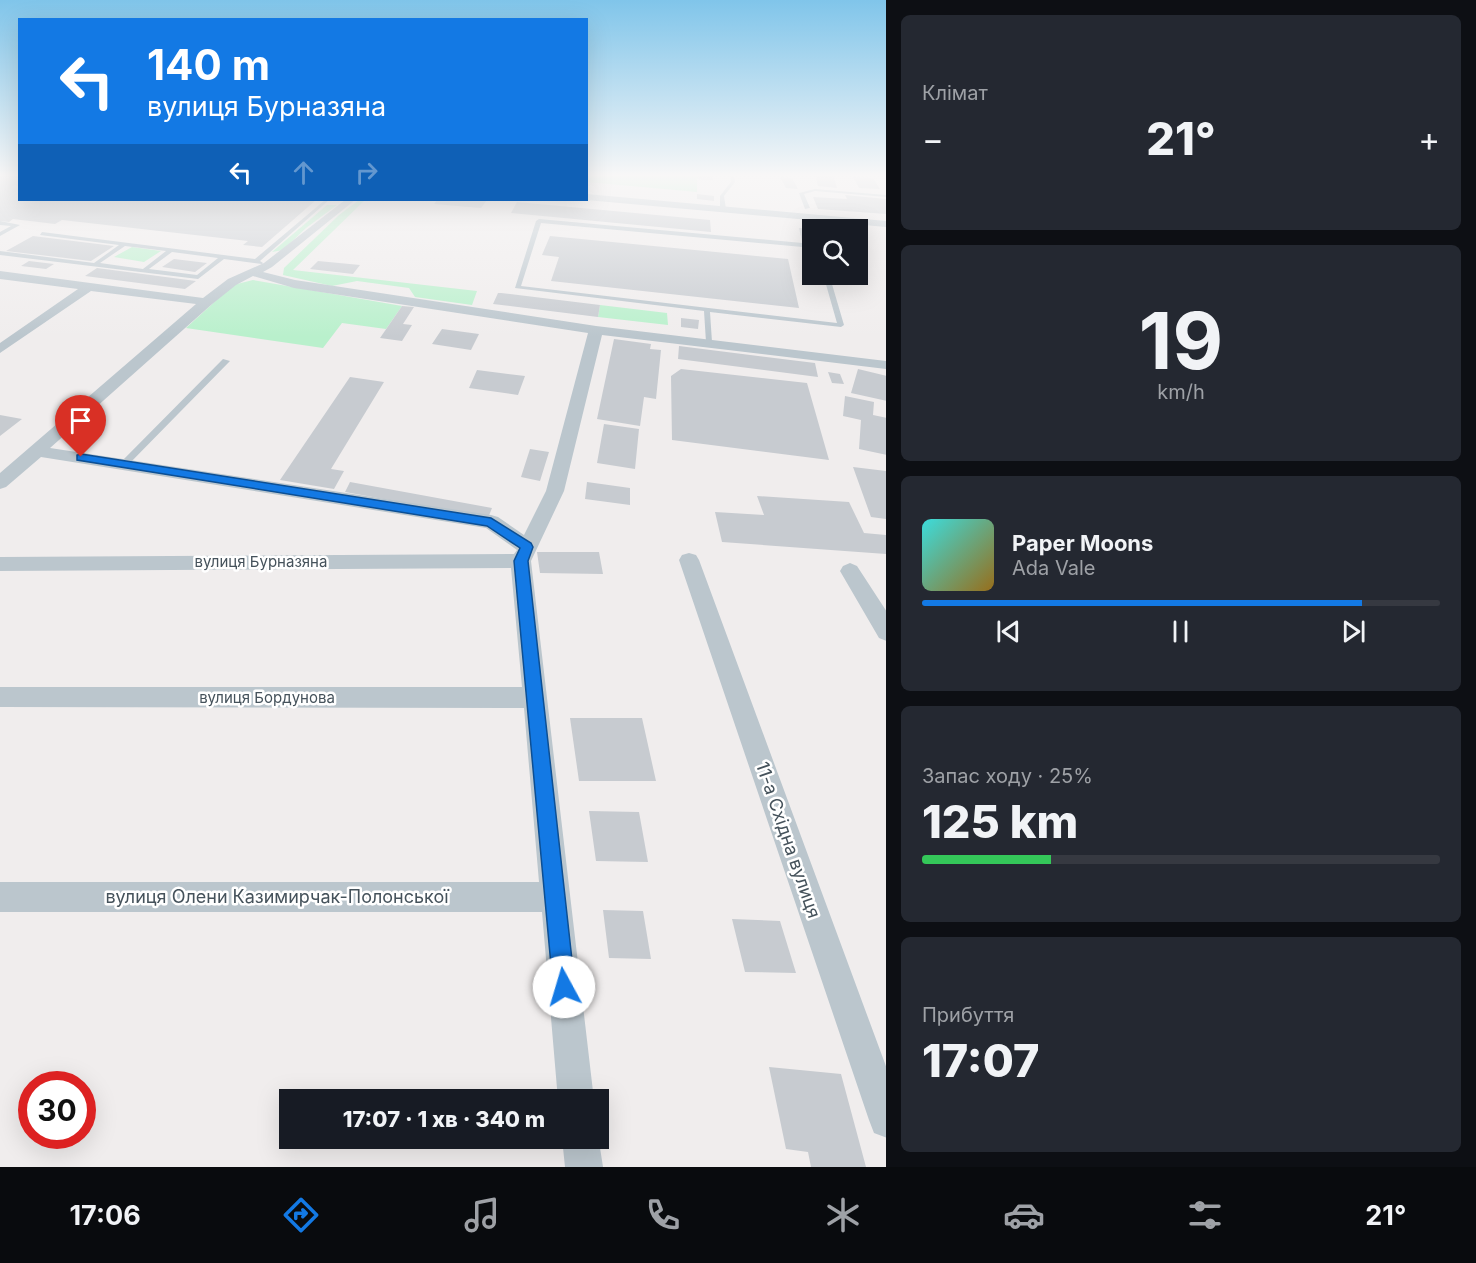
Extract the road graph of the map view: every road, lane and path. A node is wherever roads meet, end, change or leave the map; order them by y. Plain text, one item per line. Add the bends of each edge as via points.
1 (296, 228) edge
2 (314, 228) edge
3 (537, 228) edge
4 (621, 228) edge
5 (42, 234) dead end
6 (125, 244) junction
7 (802, 245) edge
8 (171, 250) junction
9 (0, 253) edge
10 (223, 256) junction
11 (94, 265) junction
12 (255, 267) junction
13 (143, 271) junction
14 (0, 275) edge
15 (829, 285) edge
16 (90, 286) junction
17 (206, 302) junction
18 (707, 309) junction
19 (596, 330) junction
20 (709, 342) junction
21 (0, 349) edge
22 (226, 361) dead end
23 (886, 364) edge
24 (38, 451) junction
25 (124, 464) junction
26 (0, 483) edge
27 (524, 554) junction
28 (689, 560) dead end
29 (0, 564) edge
30 (850, 571) dead end
31 (886, 632) edge
32 (0, 697) edge
33 (534, 698) junction
34 (0, 897) edge
35 (554, 897) junction
36 (575, 1089) edge
37 (886, 1120) edge
38 (582, 1149) edge
39 (584, 1167) edge

1 - 12 lane
2 - 12 street via 268,265
3 - 18 lane via 517,287
4 - 7 lane
5 - 6 lane
6 - 8 lane
6 - 11 lane
8 - 10 lane
8 - 13 lane
9 - 11 lane
10 - 12 lane
10 - 13 lane via 198,278
11 - 13 lane
12 - 17 street
12 - 19 street via 294,284
14 - 16 street
15 - 18 lane via 841,325
16 - 17 street
16 - 21 street
17 - 24 street
18 - 20 lane
19 - 20 street
19 - 27 street via 555,491
20 - 23 street
22 - 25 lane
24 - 25 street
24 - 26 street
25 - 27 street via 491,522
27 - 29 street, вулиця Бурназяна
27 - 33 street
28 - 37 street, 11-а Східна вулиця
30 - 31 street
32 - 33 street, вулиця Бордунова
33 - 35 street
34 - 35 street, вулиця Олени Казимирчак-Полонської
35 - 36 street
38 - 39 street

